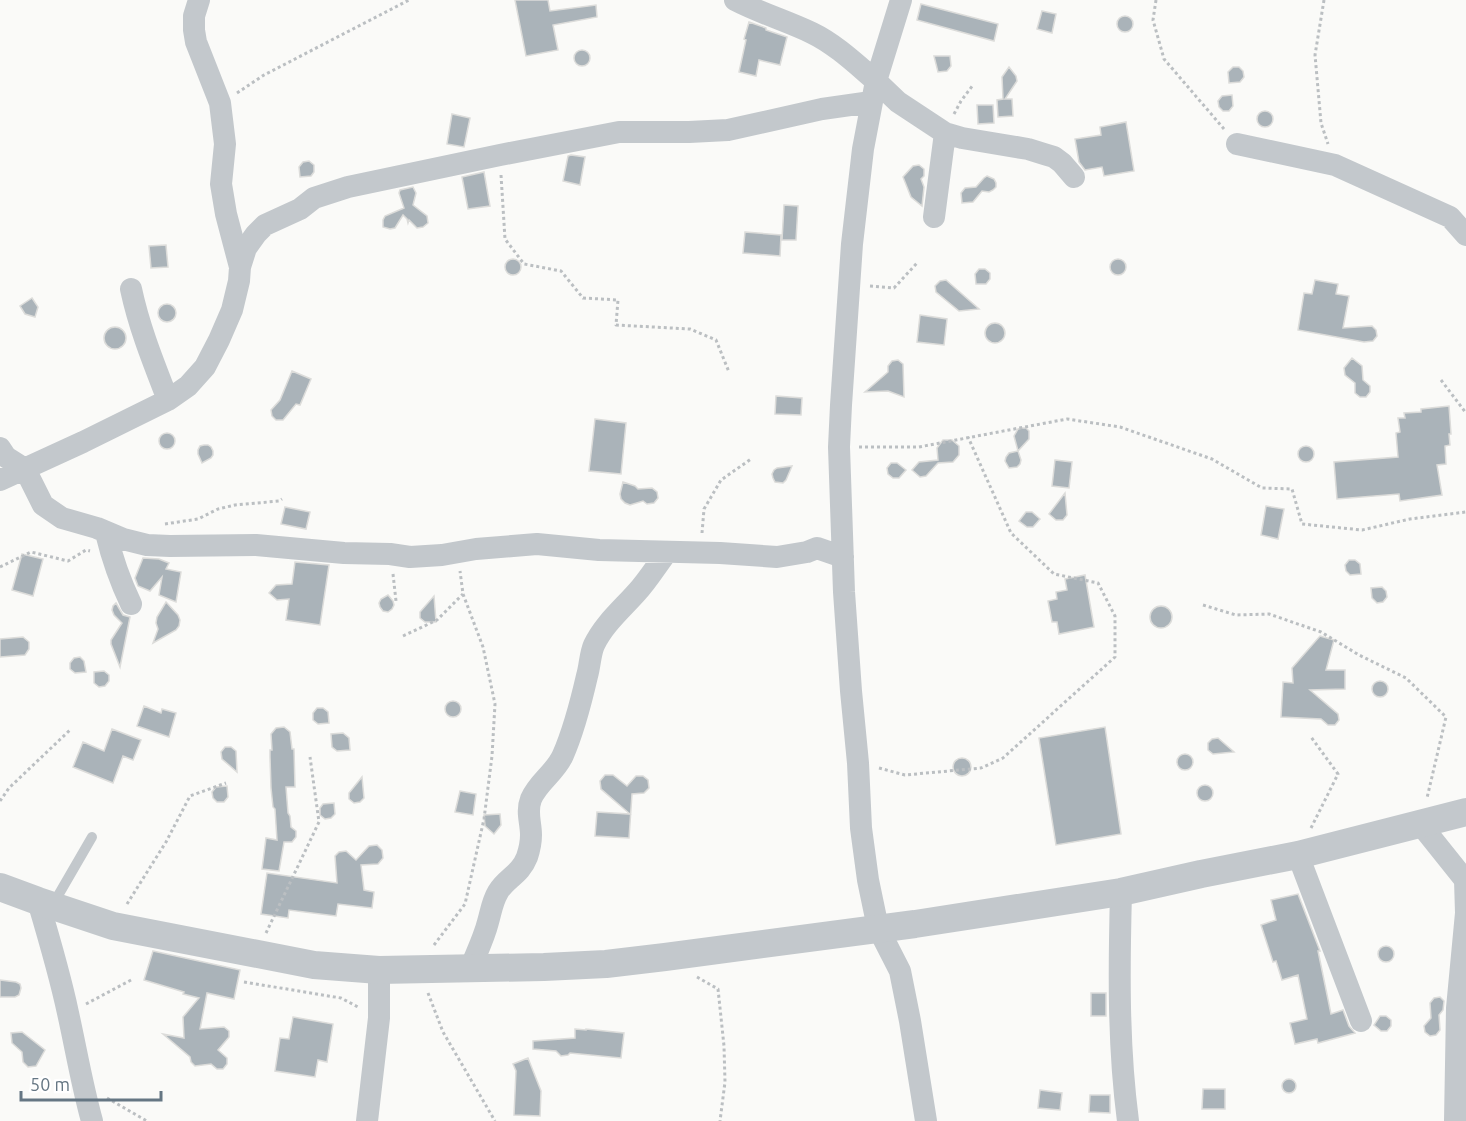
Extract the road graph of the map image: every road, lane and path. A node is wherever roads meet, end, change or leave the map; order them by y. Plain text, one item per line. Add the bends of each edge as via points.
1 (199, 0) edge
2 (409, 0) edge
3 (735, 0) edge
4 (901, 0) edge
5 (1156, 0) edge
6 (1324, 0) edge
7 (973, 86) dead end
8 (872, 98) junction
9 (220, 103) junction
10 (945, 133) junction
11 (1237, 144) joint
12 (500, 155) junction
13 (1335, 165) junction
14 (1074, 177) dead end
15 (934, 217) dead end
16 (1466, 235) edge
17 (240, 267) junction
18 (131, 289) dead end
19 (729, 372) dead end
20 (1442, 380) dead end
21 (168, 400) junction
22 (1466, 413) edge
23 (968, 438) junction
24 (840, 447) junction
25 (0, 448) edge
26 (751, 459) dead end
27 (25, 469) junction
28 (0, 480) edge
29 (282, 499) dead end
30 (841, 507) junction
31 (1466, 512) edge
32 (106, 533) junction
33 (132, 542) junction
34 (817, 548) junction
35 (86, 549) dead end
36 (667, 552) junction
37 (458, 553) junction
38 (700, 553) junction
39 (390, 554) junction
40 (843, 557) junction
41 (0, 567) edge
42 (463, 594) junction
43 (396, 600) dead end
44 (131, 604) dead end
45 (1203, 605) dead end
46 (403, 636) dead end
47 (70, 730) dead end
48 (1311, 737) dead end
49 (310, 757) dead end
50 (858, 763) junction
51 (226, 783) dead end
52 (0, 801) edge
53 (1466, 812) edge
54 (1421, 825) junction
55 (92, 837) dead end
56 (1298, 855) junction
57 (0, 887) edge
58 (1121, 892) junction
59 (45, 904) junction
60 (113, 926) junction
61 (878, 928) junction
62 (256, 954) junction
63 (665, 957) junction
64 (470, 969) junction
65 (379, 970) junction
66 (415, 970) junction
67 (134, 979) dead end
68 (244, 982) dead end
69 (68, 1014) junction
70 (379, 1018) junction
71 (1361, 1021) dead end
72 (82, 1083) junction
73 (92, 1121) edge
74 (147, 1121) edge
75 (367, 1121) edge
76 (495, 1121) edge
77 (720, 1121) edge
78 (926, 1121) edge
79 (1128, 1121) edge
80 (1455, 1121) edge

1 - 9 street via 194,16 196,42
2 - 9 path via 264,75
3 - 8 street via 814,34 834,48
4 - 8 street
5 - 11 path via 1153,20 1164,59
6 - 13 path via 1315,55 1321,123
7 - 10 path
8 - 10 street via 898,102
8 - 12 street via 728,130 619,132
8 - 24 street via 852,244
9 - 17 street via 225,144 221,184
10 - 14 street via 1054,157
10 - 15 street
11 - 13 street
12 - 17 street via 348,187 314,198 265,225 246,248
12 - 19 path via 505,239 524,264 561,272 583,298 618,300 616,325 690,328 716,340
13 - 16 street via 1450,217
17 - 21 street via 232,310 205,367
18 - 21 street
20 - 22 path
21 - 27 street
23 - 24 path via 919,447
23 - 31 path via 1067,418 1120,427 1212,459 1262,488 1292,489 1302,524 1362,530
23 - 50 path via 1011,533 1054,574 1098,584 1115,616 1115,657 1003,758 981,768 905,775
24 - 30 street
25 - 27 street
26 - 38 path via 721,480 704,509
27 - 28 street
27 - 32 street via 43,505 62,518
29 - 33 path via 235,505 198,519 159,525
30 - 34 street
30 - 40 street
32 - 33 street
32 - 44 street
33 - 39 street
34 - 38 street via 777,557
34 - 40 street
35 - 41 path via 68,561 31,552
36 - 37 street via 537,544
36 - 38 street
36 - 64 street via 592,648 584,692 563,754 531,800 528,854 517,873 498,891
37 - 39 street via 410,557
37 - 42 path
39 - 43 path
40 - 50 street
42 - 46 path via 437,620
42 - 66 path via 483,647 495,704 492,756 465,904
45 - 54 path via 1236,615 1269,614 1321,632 1406,678 1446,717
47 - 52 path
48 - 56 path via 1338,774
49 - 62 path via 319,822
50 - 61 street via 866,870
51 - 60 path via 190,796
53 - 54 street
54 - 56 street
54 - 80 street via 1466,880 1457,1008
55 - 59 lane
56 - 58 street
56 - 71 street
57 - 59 street
58 - 61 street
58 - 79 street via 1119,991
59 - 60 street
59 - 69 street
60 - 62 street
61 - 63 street
61 - 78 street via 900,971
62 - 65 street via 314,965
63 - 64 street via 606,964
63 - 77 path via 718,989 725,1082
64 - 66 street
65 - 66 street
65 - 70 street
66 - 76 path via 443,1032
67 - 69 path
68 - 70 path via 341,998
69 - 72 street
70 - 75 street
72 - 73 street
72 - 74 path

